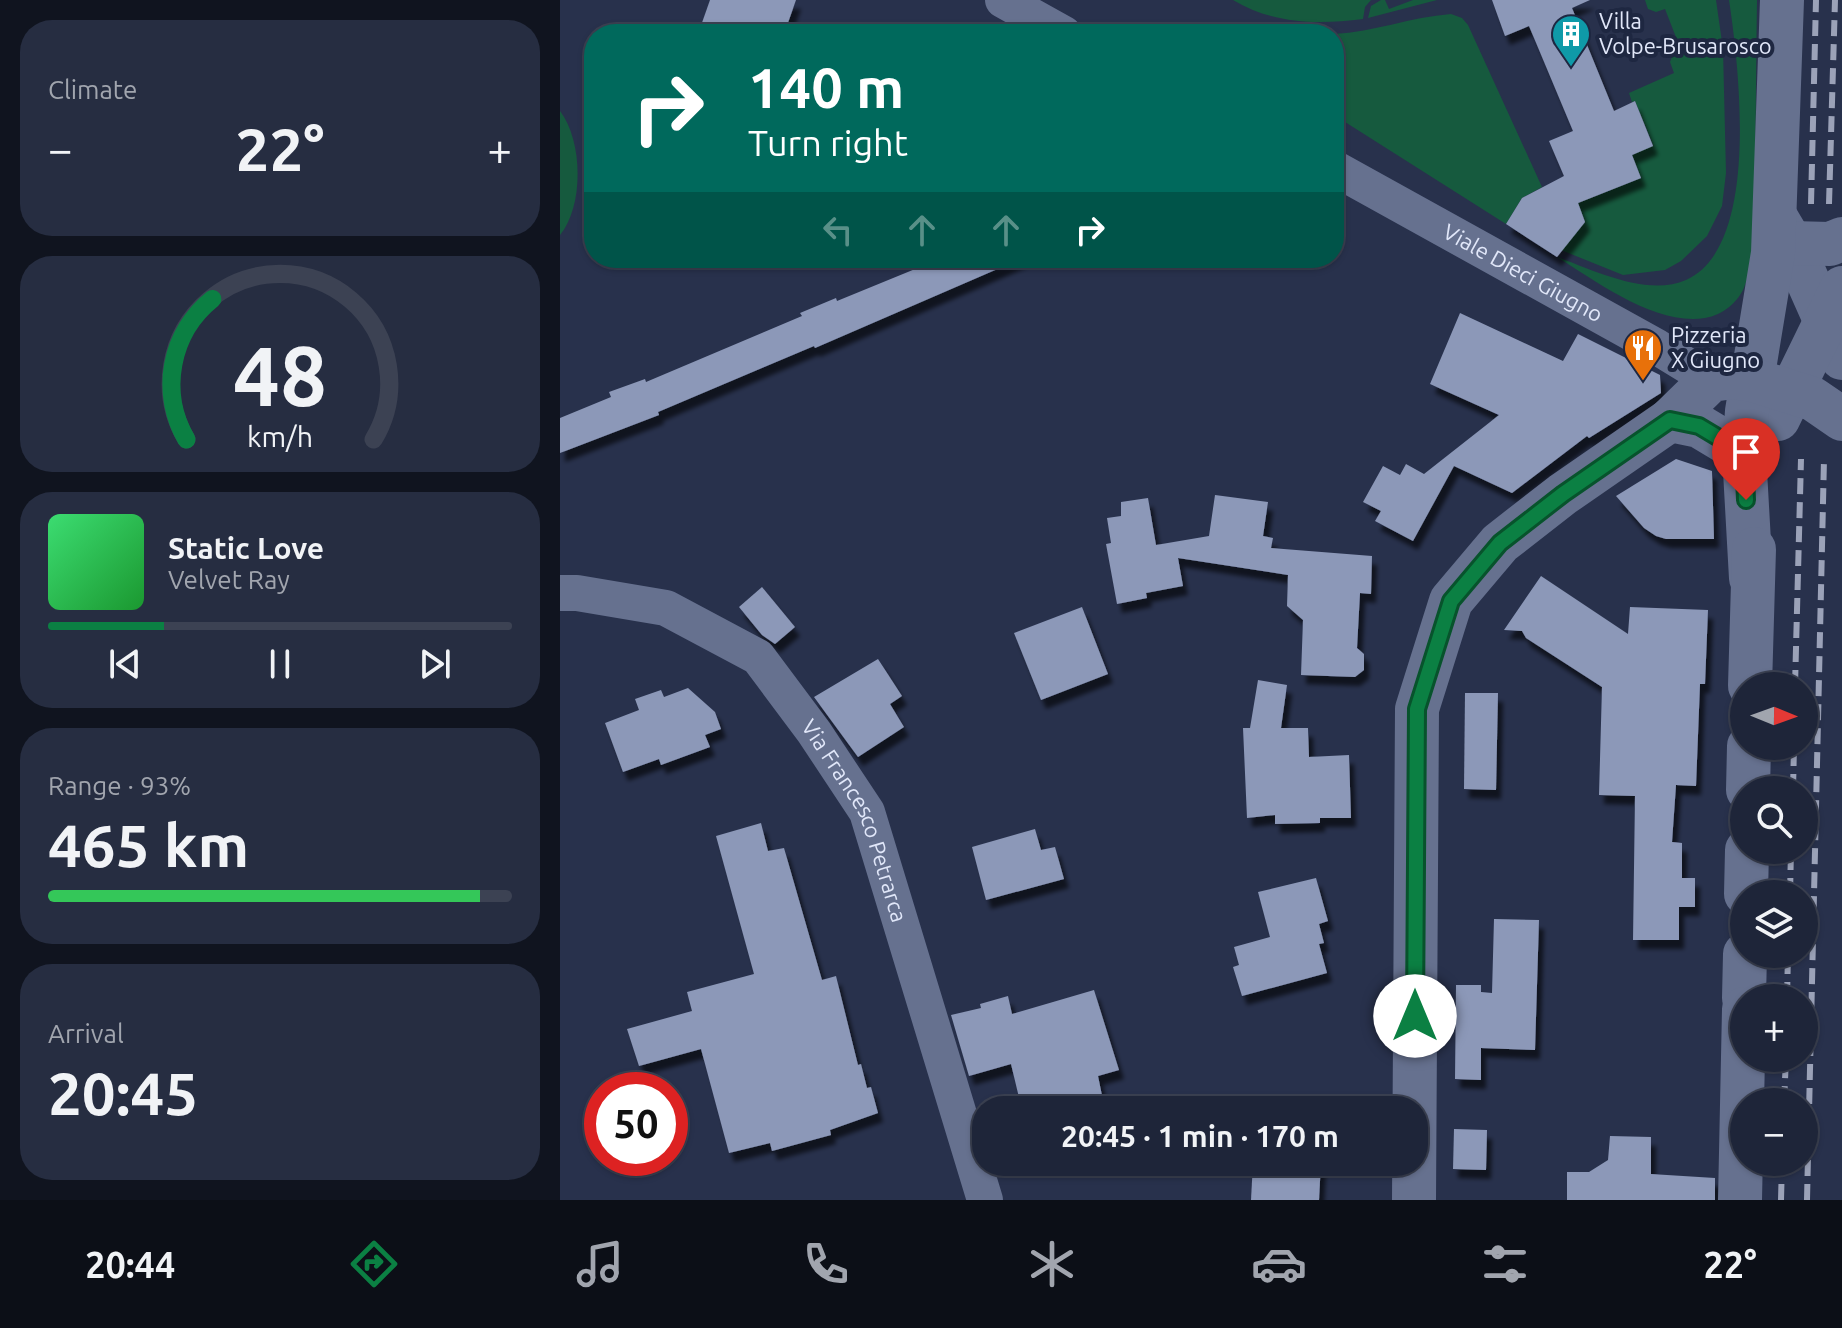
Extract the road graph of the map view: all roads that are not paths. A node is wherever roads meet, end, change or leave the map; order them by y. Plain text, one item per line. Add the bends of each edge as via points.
1 (1003, 0) edge
2 (1782, 0) edge
3 (1046, 24) edge
4 (1344, 174) edge
5 (1783, 230) junction
6 (1842, 239) edge
7 (1836, 322) edge
8 (1751, 384) junction
9 (1842, 419) edge
10 (1670, 420) junction
11 (1744, 453) junction
12 (1751, 578) junction
13 (560, 593) edge
14 (1750, 672) edge
15 (1743, 1072) edge
16 (985, 1200) edge
17 (1414, 1200) edge
18 (1740, 1200) edge

1 - 3 street
2 - 5 main road
4 - 8 street, Viale Dieci Giugno via 1657,347
5 - 6 main road via 1830,244
5 - 7 main road
5 - 8 main road via 1773,253
7 - 8 main road
8 - 9 main road via 1813,399
8 - 10 main road
8 - 11 main road
8 - 12 main road via 1773,431 1765,454
10 - 11 main road via 1699,426
10 - 17 main road via 1500,543 1451,601 1417,709
11 - 12 main road
12 - 14 main road
13 - 16 street, Via Francesco Petrarca via 666,608 758,657 814,732 867,812
15 - 18 main road

